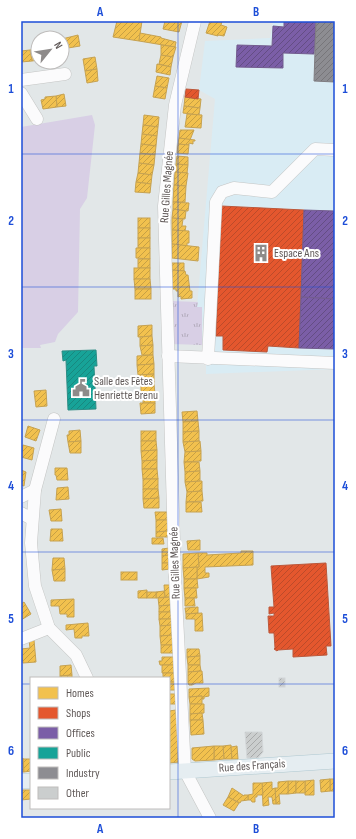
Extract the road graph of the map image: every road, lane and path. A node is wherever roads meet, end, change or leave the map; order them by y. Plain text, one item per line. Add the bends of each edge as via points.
1 (195, 21) edge
2 (65, 74) dead end
3 (21, 80) edge
4 (21, 93) edge
5 (37, 119) dead end
6 (335, 150) edge
7 (168, 356) junction
8 (208, 358) junction
9 (335, 363) edge
10 (54, 419) dead end
11 (35, 490) junction
12 (21, 497) edge
13 (21, 513) edge
14 (32, 519) junction
15 (49, 628) junction
16 (21, 639) edge
17 (87, 677) edge
18 (335, 761) edge
19 (184, 770) junction
20 (170, 772) edge
21 (210, 818) edge

1 - 7 street, Rue Gilles Magnée via 175,105 164,206
2 - 3 street
4 - 5 street
6 - 8 street via 315,149 272,192 234,188 222,192 216,202
7 - 8 street
7 - 19 street, Rue Gilles Magnée
8 - 9 street
10 - 11 street
11 - 12 street
11 - 14 street
13 - 14 street
14 - 15 street via 31,543 35,586
15 - 16 street
15 - 17 street via 76,655
18 - 19 main road, Rue des Français
19 - 20 main road, Rue des Français
19 - 21 street

